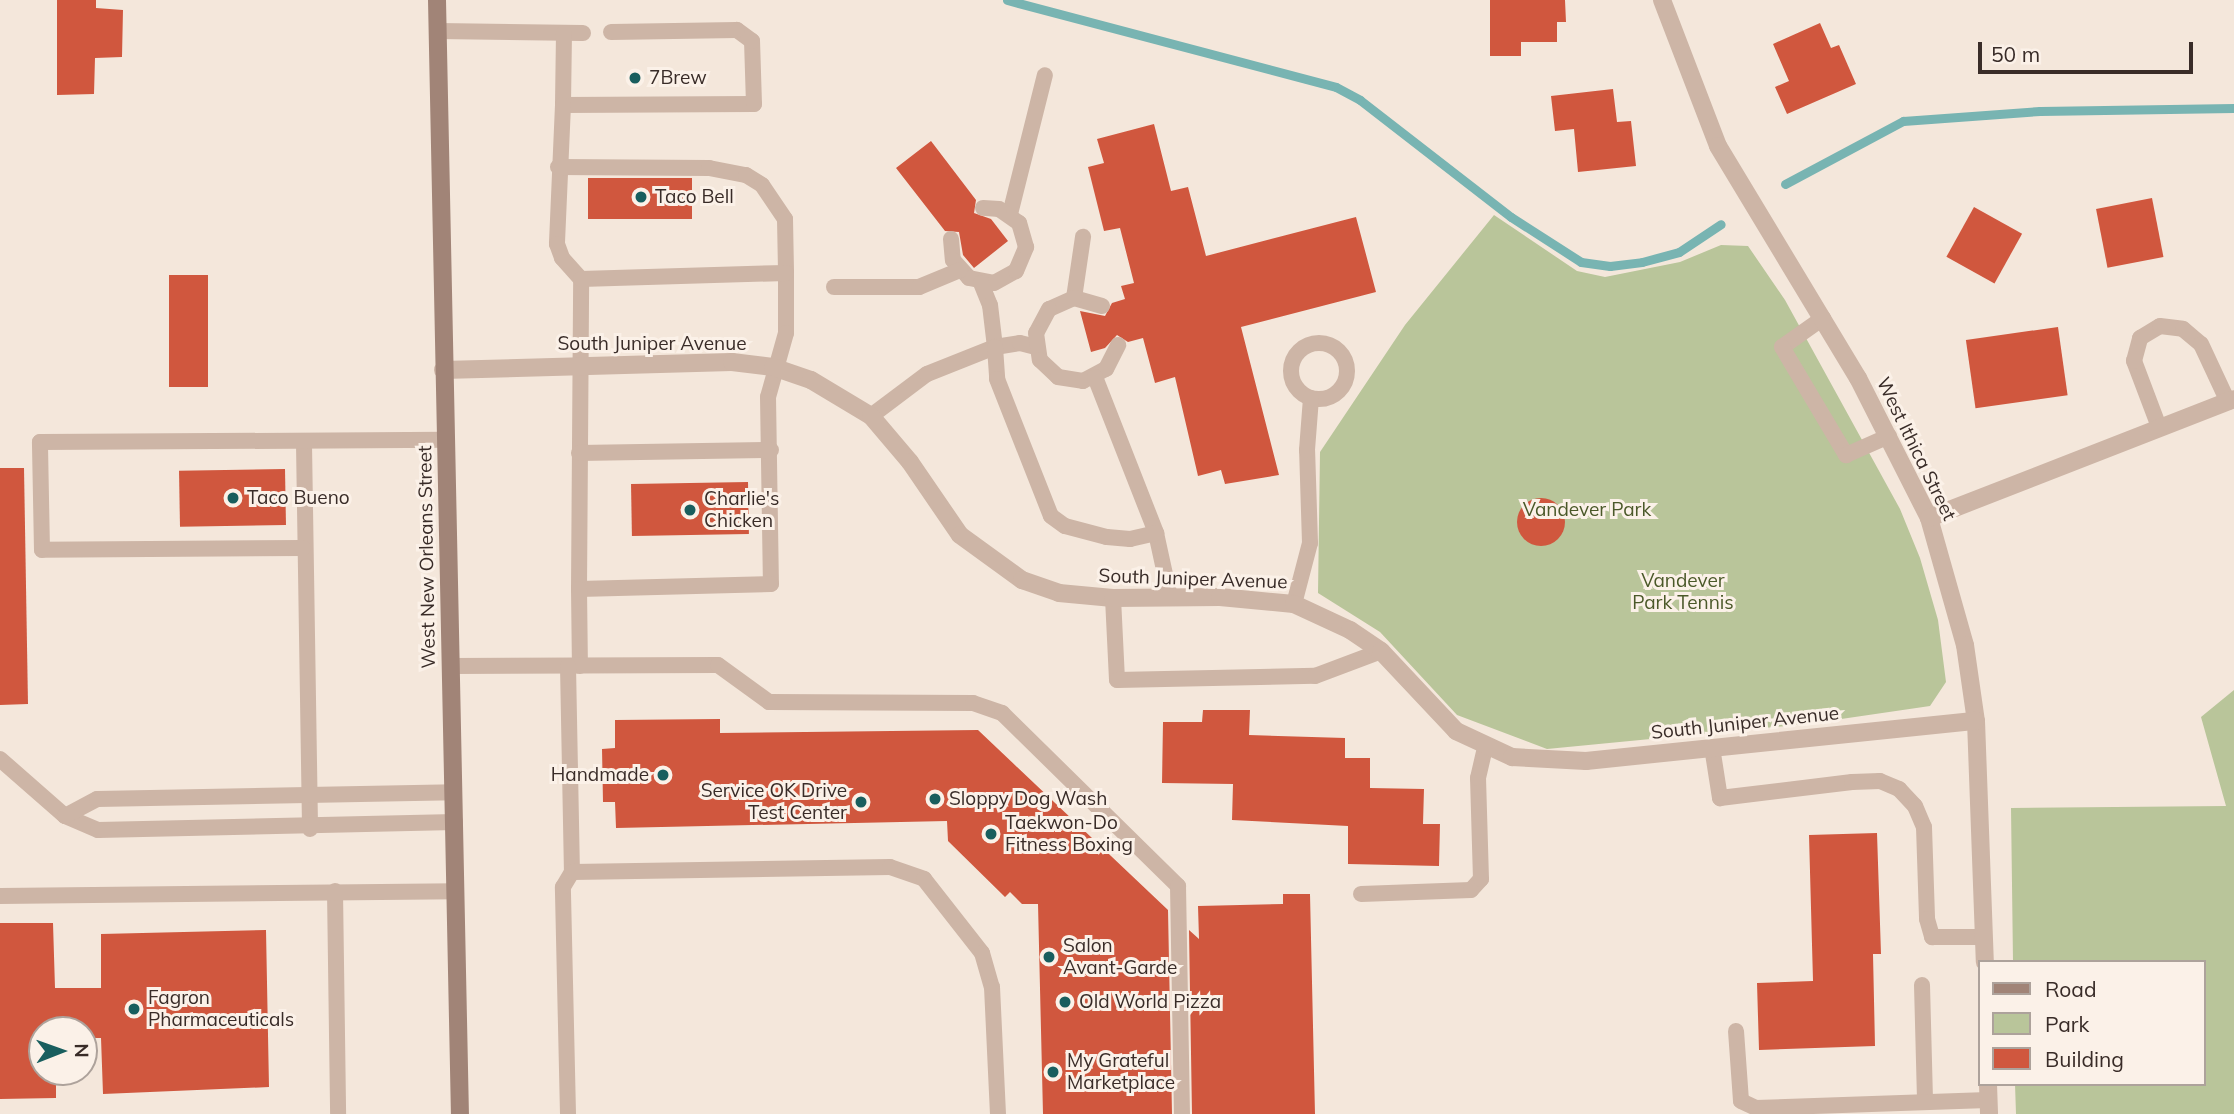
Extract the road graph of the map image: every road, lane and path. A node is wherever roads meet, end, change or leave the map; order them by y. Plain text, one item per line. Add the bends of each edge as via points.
1 (437, 0) edge
2 (1662, 0) edge
3 (438, 31) junction
4 (611, 32) dead end
5 (564, 33) junction
6 (583, 33) dead end
7 (1045, 75) dead end
8 (563, 105) junction
9 (558, 167) junction
10 (983, 208) dead end
11 (1010, 214) junction
12 (1083, 237) dead end
13 (951, 239) dead end
14 (960, 270) junction
15 (786, 273) junction
16 (581, 279) junction
17 (981, 283) junction
18 (834, 287) dead end
19 (1074, 298) junction
20 (1102, 306) dead end
21 (1823, 318) junction
22 (1118, 345) dead end
23 (995, 347) junction
24 (1036, 347) junction
25 (580, 365) junction
26 (773, 368) junction
27 (443, 370) junction
28 (1095, 377) junction
29 (1311, 398) dead end
30 (2231, 400) edge
31 (871, 416) junction
32 (2159, 427) junction
33 (1889, 436) junction
34 (446, 440) junction
35 (304, 444) junction
36 (771, 450) junction
37 (579, 453) junction
38 (1929, 518) junction
39 (1156, 533) junction
40 (303, 548) junction
41 (579, 589) junction
42 (1170, 597) junction
43 (1113, 598) junction
44 (1294, 604) junction
45 (1381, 651) junction
46 (451, 666) junction
47 (574, 666) junction
48 (1976, 721) junction
49 (1485, 747) junction
50 (1712, 747) junction
51 (0, 759) edge
52 (454, 792) junction
53 (309, 794) junction
54 (65, 816) junction
55 (455, 822) junction
56 (310, 829) junction
57 (572, 872) junction
58 (335, 891) junction
59 (456, 891) junction
60 (1362, 894) dead end
61 (0, 896) edge
62 (1984, 937) junction
63 (1985, 960) edge
64 (1922, 985) dead end
65 (1736, 1031) dead end
66 (1988, 1099) edge
67 (1925, 1102) junction
68 (338, 1114) edge
69 (460, 1114) edge
70 (568, 1114) edge
71 (998, 1114) edge
72 (1182, 1114) edge

1 - 3 main road, West New Orleans Street
2 - 21 street, West Ithica Street via 1718,146
3 - 5 lane
3 - 27 main road, West New Orleans Street
4 - 8 lane via 737,30 752,41 754,104
5 - 6 lane
5 - 8 lane
7 - 11 lane
8 - 9 lane
9 - 15 lane via 709,168 746,175 762,185 785,219
9 - 16 lane via 557,244 562,258
10 - 11 lane
11 - 17 lane via 1025,235 1023,260 1006,279
12 - 19 lane
13 - 14 lane
14 - 17 lane
14 - 18 lane via 919,287
15 - 16 lane
15 - 26 lane via 786,332
16 - 25 lane
17 - 23 lane via 990,305
19 - 20 lane
19 - 24 lane via 1049,309 1036,333
21 - 33 street, West Ithica Street
21 - 33 lane via 1782,347 1846,454
22 - 28 lane via 1106,369
23 - 24 lane via 1020,342
23 - 31 lane via 927,374
23 - 39 lane via 997,379 1051,516 1065,526 1107,537 1130,539
24 - 28 lane via 1040,360 1058,377 1083,381
25 - 26 street, South Juniper Avenue via 732,362
25 - 27 street, South Juniper Avenue
25 - 37 lane
26 - 31 street, South Juniper Avenue via 811,380
26 - 36 lane via 768,397
27 - 34 main road, West New Orleans Street
28 - 39 lane
29 - 44 lane via 1307,450 1310,543
30 - 32 street
30 - 32 lane via 2201,344 2183,329 2160,327 2140,338 2134,361
31 - 43 street, South Juniper Avenue via 911,461 960,535 986,558 1022,580 1059,593
32 - 38 street
33 - 38 street, West Ithica Street
34 - 35 lane
34 - 46 main road, West New Orleans Street
35 - 40 lane
35 - 40 lane via 40,442 42,550
36 - 37 lane
36 - 41 lane via 771,584
37 - 41 lane
38 - 48 street, West Ithica Street via 1965,645
39 - 42 lane
40 - 53 lane
41 - 47 lane
42 - 43 street, South Juniper Avenue
42 - 44 street, South Juniper Avenue
43 - 45 lane via 1117,680 1315,676
44 - 45 street, South Juniper Avenue via 1350,630
45 - 49 street, South Juniper Avenue via 1456,731
46 - 47 lane
46 - 52 main road, West New Orleans Street
47 - 57 lane
47 - 72 lane via 718,665 769,702 973,703 1002,713 1178,886
48 - 50 street, South Juniper Avenue
48 - 62 street, West Ithica Street
49 - 50 street, South Juniper Avenue via 1512,757 1551,762
49 - 60 lane via 1478,778 1481,879 1471,890
50 - 62 lane via 1720,798 1852,782 1880,781 1899,789 1915,806 1924,827 1927,919 1933,937
51 - 54 lane
52 - 53 lane
52 - 55 main road, West New Orleans Street
53 - 54 lane via 97,799
53 - 56 lane
54 - 56 lane via 98,830
55 - 56 lane
55 - 59 main road, West New Orleans Street
57 - 70 lane via 563,887
57 - 71 lane via 890,867 925,879 982,953 992,987
58 - 59 lane
58 - 61 lane
58 - 68 lane
59 - 69 main road, West New Orleans Street
62 - 63 street, West Ithica Street
64 - 67 lane
65 - 67 lane via 1741,1101 1756,1108
66 - 67 lane

